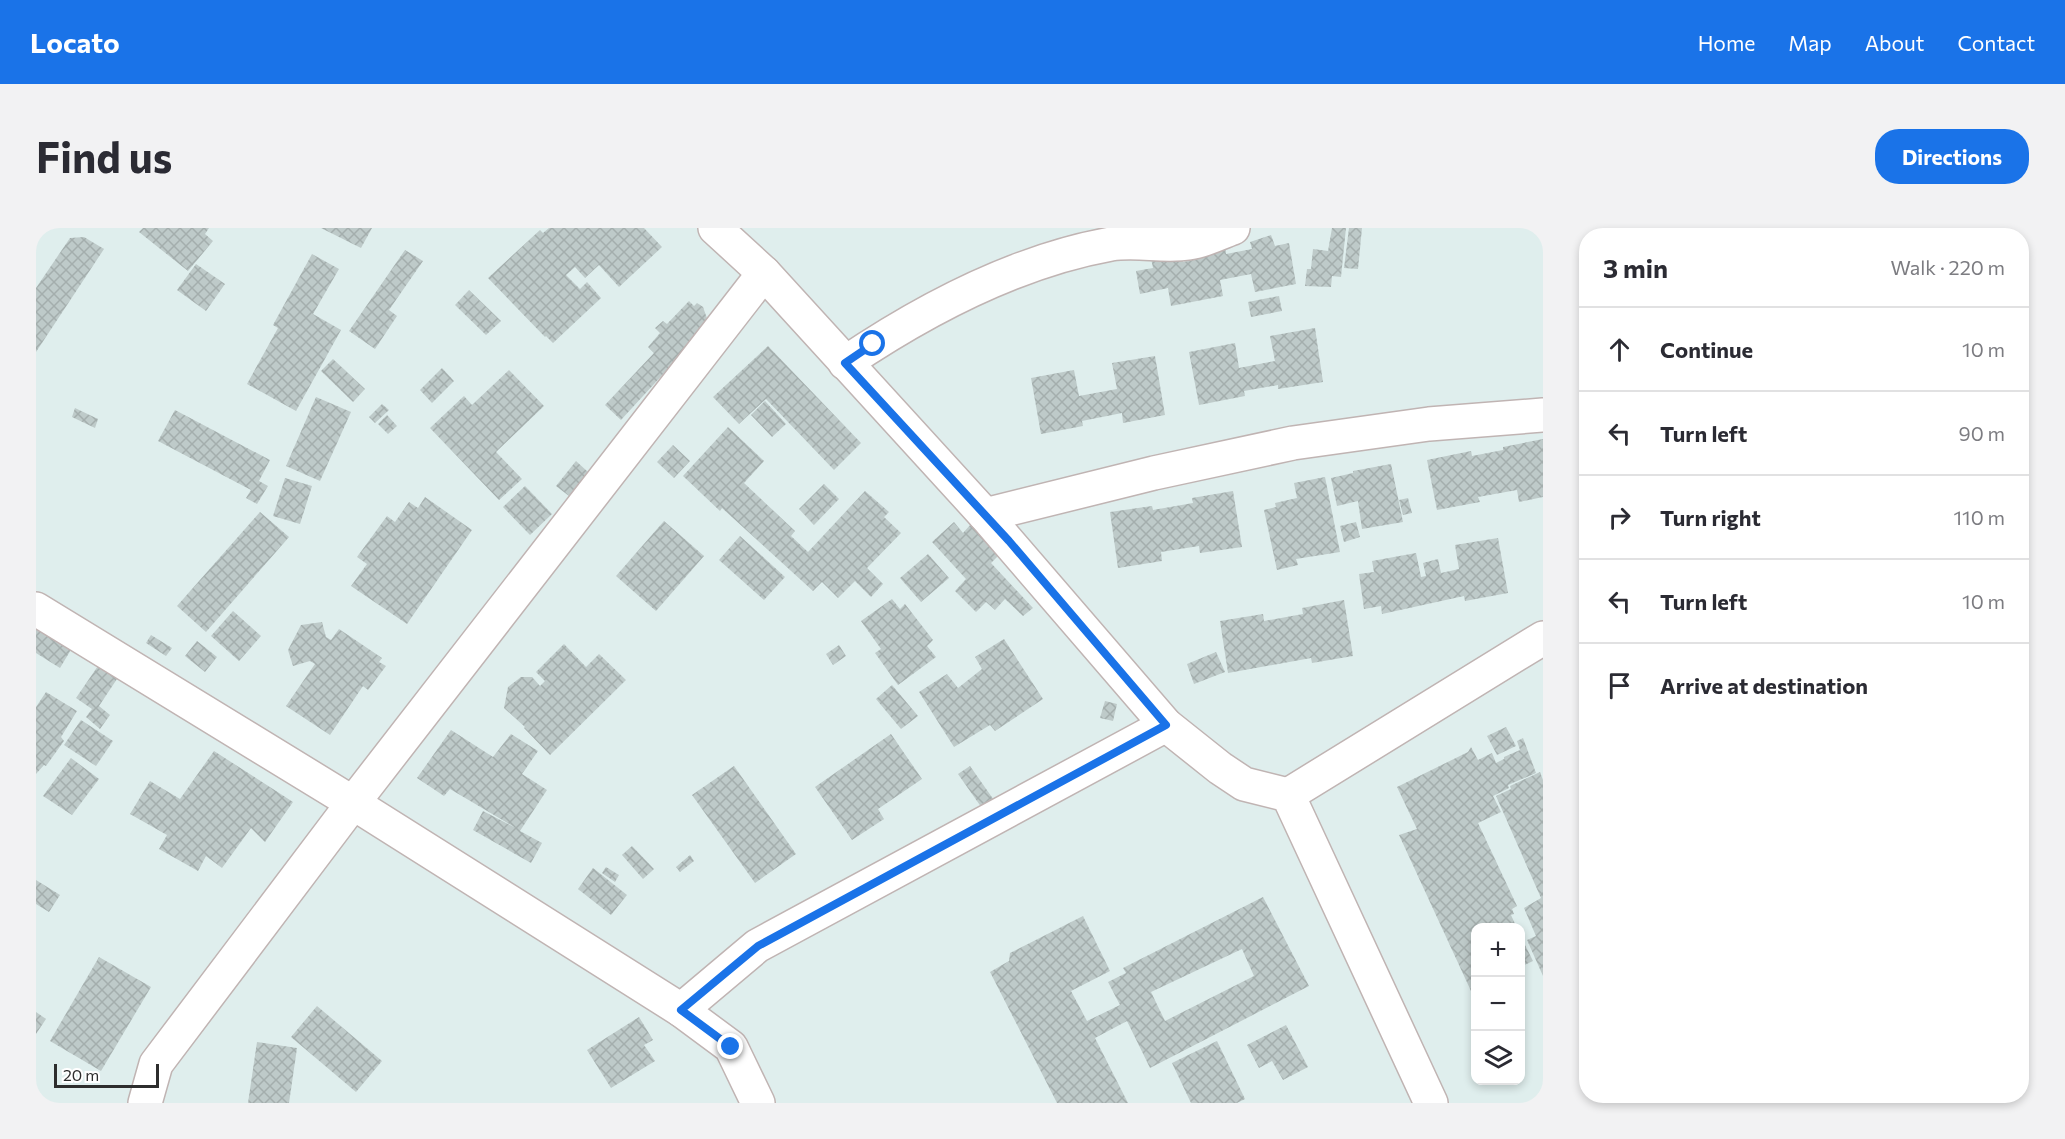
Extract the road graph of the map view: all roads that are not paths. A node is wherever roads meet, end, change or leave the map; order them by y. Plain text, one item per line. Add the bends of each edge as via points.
1 (715, 228) edge
2 (1233, 228) edge
3 (764, 273) junction
4 (845, 363) junction
5 (1543, 415) edge
6 (985, 515) junction
7 (36, 609) edge
8 (1543, 638) edge
9 (1166, 725) junction
10 (1288, 795) junction
11 (353, 803) junction
12 (681, 1010) junction
13 (145, 1103) edge
14 (758, 1103) edge
15 (1431, 1103) edge

1 - 3 street
2 - 4 street via 1190,243 1113,244 1034,263 950,301
3 - 4 street
3 - 11 street
4 - 6 street
5 - 6 street via 1429,424 1293,443
6 - 9 street
7 - 11 street
8 - 10 street
9 - 10 street via 1244,784
9 - 12 street via 758,946
10 - 15 street
11 - 12 street
11 - 13 street via 156,1064
12 - 14 street via 731,1047

